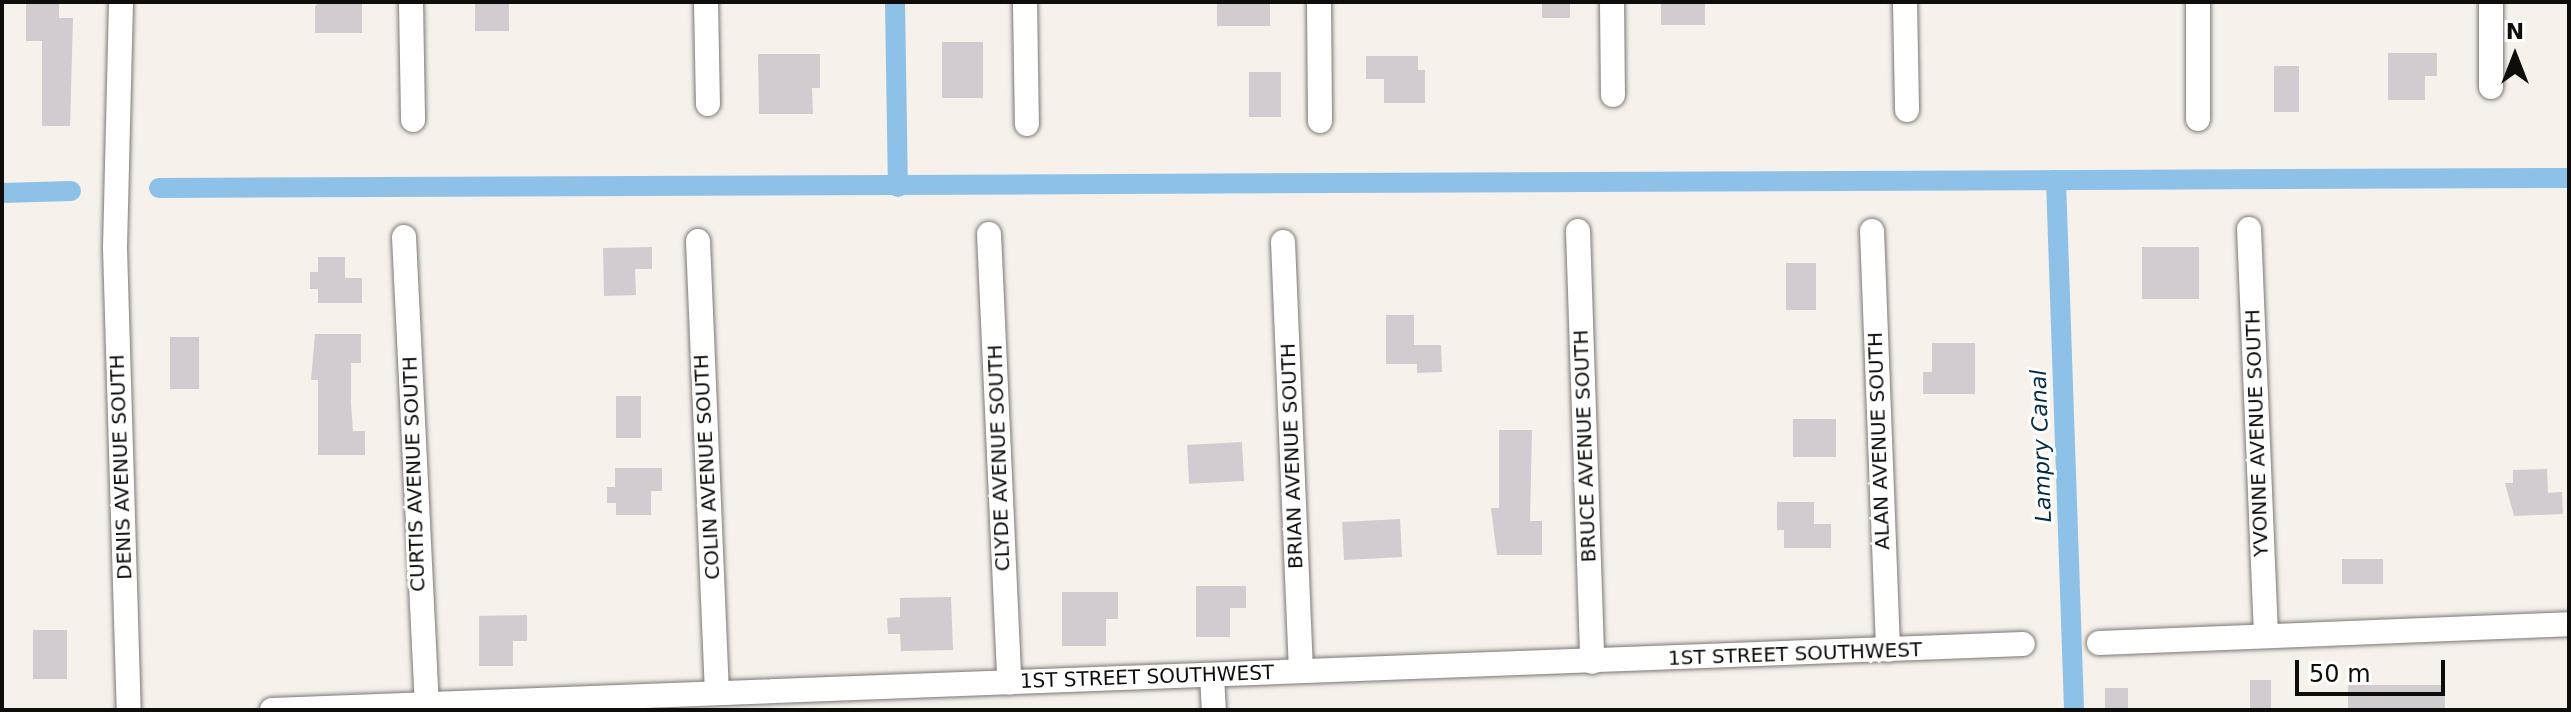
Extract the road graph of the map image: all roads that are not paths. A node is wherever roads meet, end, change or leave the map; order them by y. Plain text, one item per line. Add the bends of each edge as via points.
1 (121, 2) edge
2 (411, 2) edge
3 (706, 2) edge
4 (1025, 2) edge
5 (1319, 2) edge
6 (1612, 2) edge
7 (1905, 2) edge
8 (2198, 2) edge
9 (2491, 2) edge
10 (2491, 87) dead end
11 (1613, 95) dead end
12 (708, 104) dead end
13 (1907, 110) dead end
14 (2198, 119) dead end
15 (413, 120) dead end
16 (1320, 121) dead end
17 (1027, 124) dead end
18 (2249, 229) dead end
19 (1578, 231) dead end
20 (1872, 231) dead end
21 (989, 234) dead end
22 (404, 237) dead end
23 (698, 241) dead end
24 (1283, 242) dead end
25 (2569, 624) edge
26 (2266, 636) junction
27 (2099, 643) dead end
28 (2023, 644) dead end
29 (1888, 650) junction
30 (1592, 662) junction
31 (1301, 671) junction
32 (1212, 675) junction
33 (1009, 683) junction
34 (717, 693) junction
35 (425, 707) edge
36 (129, 710) edge
37 (272, 710) edge
38 (1214, 710) edge

1 - 36 street, DENIS AVENUE SOUTH via 116,224
2 - 15 street
3 - 12 street
4 - 17 street
5 - 16 street
6 - 11 street
7 - 13 street
8 - 14 street
9 - 10 street
18 - 26 street, YVONNE AVENUE SOUTH
19 - 30 street, BRUCE AVENUE SOUTH
20 - 29 street, ALAN AVENUE SOUTH
21 - 33 street, CLYDE AVENUE SOUTH
22 - 35 street, CURTIS AVENUE SOUTH
23 - 34 street, COLIN AVENUE SOUTH
24 - 31 street, BRIAN AVENUE SOUTH
25 - 26 street
26 - 27 street
28 - 29 street, 1ST STREET SOUTHWEST
29 - 30 street, 1ST STREET SOUTHWEST
30 - 31 street, 1ST STREET SOUTHWEST
31 - 32 street, 1ST STREET SOUTHWEST
32 - 33 street, 1ST STREET SOUTHWEST
32 - 38 street
33 - 34 street, 1ST STREET SOUTHWEST
34 - 35 street, 1ST STREET SOUTHWEST
35 - 37 street, 1ST STREET SOUTHWEST

